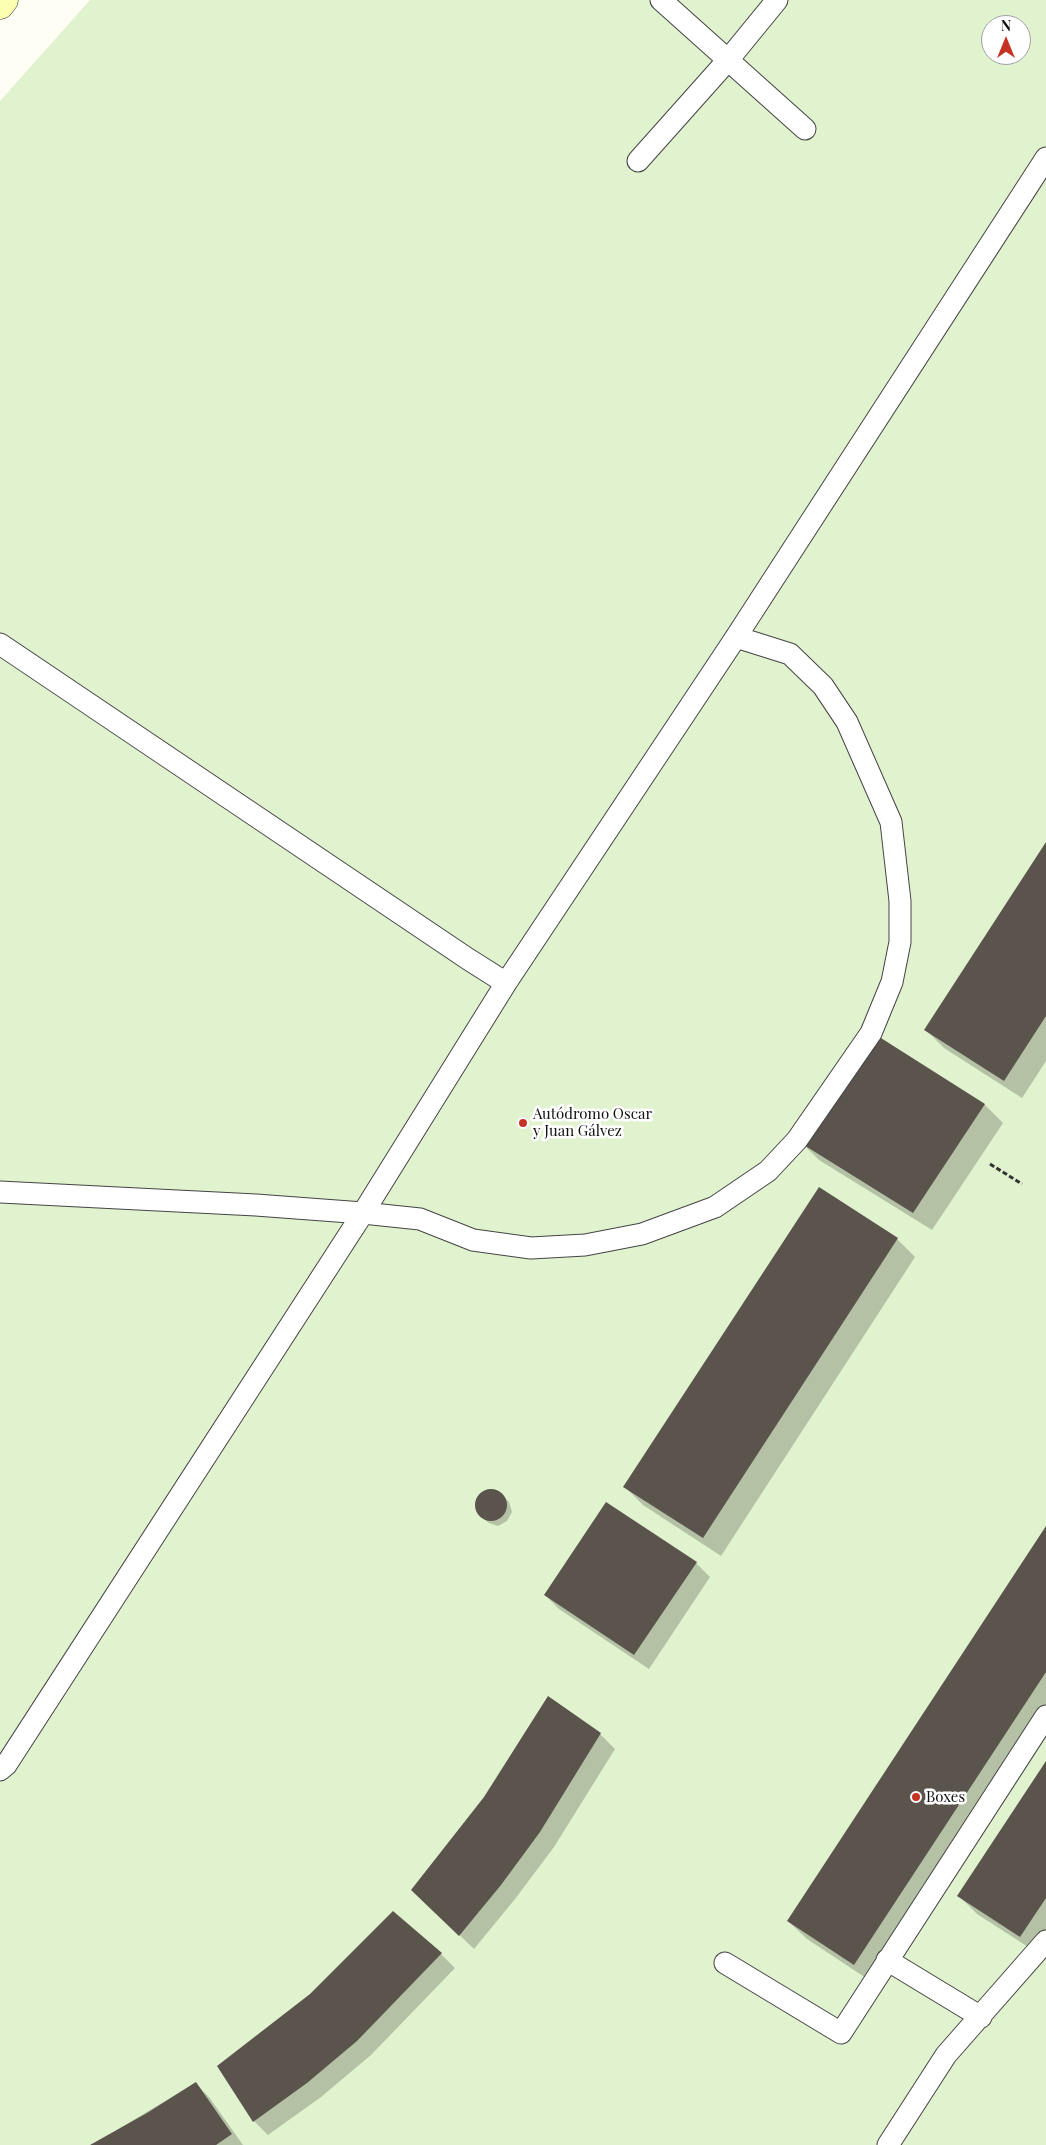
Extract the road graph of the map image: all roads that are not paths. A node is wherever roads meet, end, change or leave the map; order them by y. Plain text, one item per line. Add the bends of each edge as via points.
1 (4, 0) edge
2 (661, 0) edge
3 (777, 0) edge
4 (0, 5) edge
5 (728, 60) junction
6 (805, 129) dead end
7 (1046, 158) edge
8 (638, 161) dead end
9 (736, 637) junction
10 (0, 644) edge
11 (506, 983) junction
12 (0, 1192) edge
13 (363, 1213) junction
14 (1046, 1716) edge
15 (2, 1767) edge
16 (1046, 1941) edge
17 (887, 1960) junction
18 (725, 1963) dead end
19 (981, 2017) junction
20 (888, 2145) edge

1 - 4 main road
2 - 5 lane
3 - 5 lane
5 - 6 lane
5 - 8 lane
7 - 9 lane
9 - 11 lane
9 - 13 lane via 790,654 824,686 848,722 891,822 900,901 900,942 892,982 870,1033 798,1140 768,1170 715,1207 642,1234 586,1245 531,1248 473,1240 420,1219
10 - 11 lane
11 - 13 lane
12 - 13 lane
13 - 15 lane
14 - 17 lane
16 - 19 lane
17 - 18 lane via 841,2033
17 - 19 lane
19 - 20 lane via 946,2055

